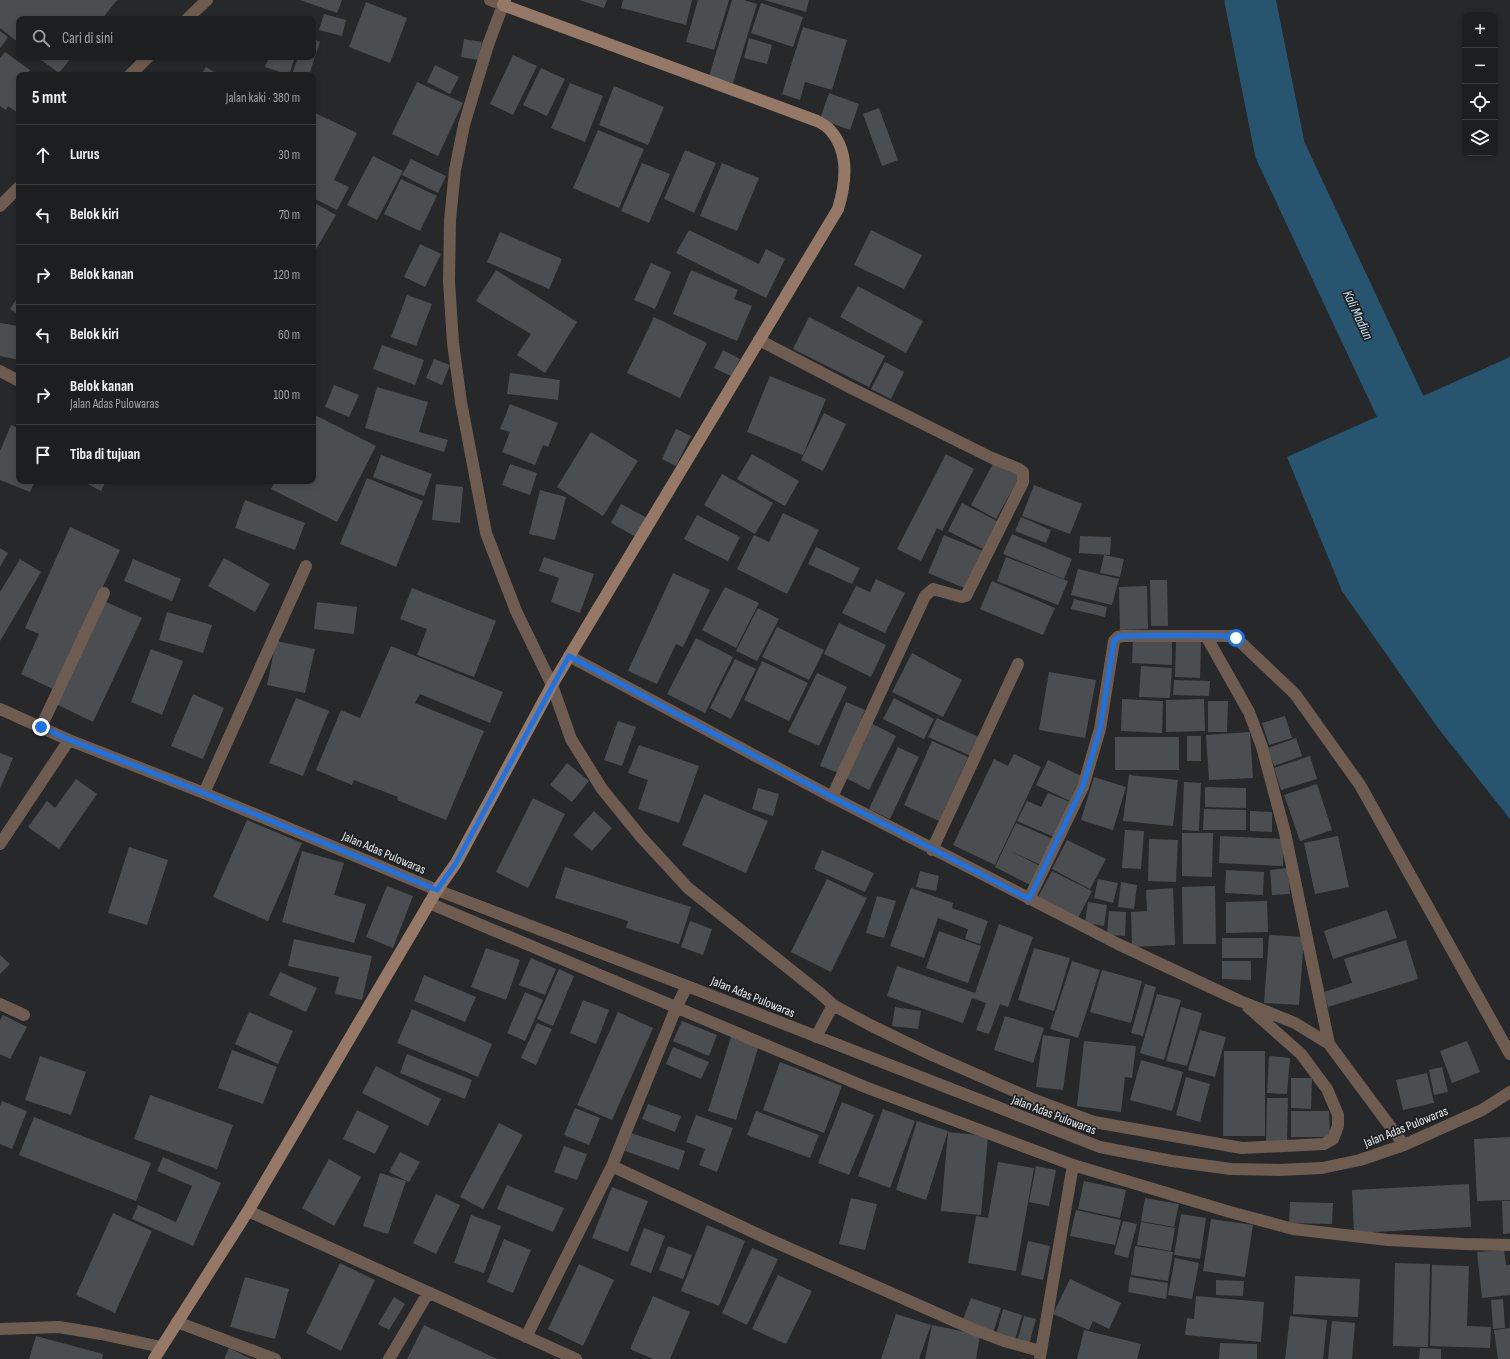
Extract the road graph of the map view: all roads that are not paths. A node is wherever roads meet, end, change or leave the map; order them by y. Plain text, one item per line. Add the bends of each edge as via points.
1 (207, 0) edge
2 (490, 0) edge
3 (504, 3) edge
4 (190, 16) edge
5 (145, 60) edge
6 (133, 72) edge
7 (16, 190) edge
8 (0, 206) edge
9 (759, 340) junction
10 (0, 371) edge
11 (16, 379) edge
12 (306, 566) dead end
13 (104, 593) dead end
14 (1206, 636) junction
15 (569, 656) junction
16 (1018, 664) dead end
17 (552, 685) junction
18 (0, 708) edge
19 (41, 727) junction
20 (70, 740) junction
21 (204, 793) junction
22 (832, 797) junction
23 (0, 844) edge
24 (932, 850) junction
25 (437, 890) junction
26 (1029, 899) junction
27 (429, 903) junction
28 (687, 986) junction
29 (1240, 1000) junction
30 (0, 1004) edge
31 (833, 1005) junction
32 (676, 1008) junction
33 (24, 1016) dead end
34 (816, 1036) junction
35 (1329, 1044) junction
36 (1510, 1054) edge
37 (1510, 1092) edge
38 (1404, 1145) junction
39 (612, 1166) junction
40 (1073, 1166) junction
41 (248, 1211) junction
42 (1510, 1245) edge
43 (428, 1293) junction
44 (177, 1322) junction
45 (0, 1329) edge
46 (526, 1336) junction
47 (161, 1347) junction
48 (1040, 1355) edge
49 (154, 1359) edge
50 (275, 1359) edge
51 (389, 1359) edge
52 (576, 1359) edge

1 - 4 street
2 - 3 street
3 - 9 street via 817,121 829,129 843,155 844,190 838,210
3 - 17 street via 488,45 464,125 455,170 449,281 453,343 486,533 516,611
5 - 6 street
7 - 8 street
9 - 15 street
9 - 22 street via 856,391 1019,469 1024,477 966,596 933,589 924,596
10 - 11 street
12 - 21 street
13 - 19 street
14 - 26 street via 1116,638 1100,729 1083,786
14 - 35 street via 1249,712 1262,747 1285,833
14 - 36 street via 1234,636 1295,694 1360,785
15 - 17 street
15 - 22 street
16 - 24 street
17 - 25 street via 456,863
17 - 31 street via 571,739 602,789 641,837 688,888
18 - 19 street, Jalan Adas Pulowaras
19 - 20 street, Jalan Adas Pulowaras
20 - 21 street, Jalan Adas Pulowaras
20 - 23 street
21 - 25 street, Jalan Adas Pulowaras
22 - 24 street
24 - 26 street
25 - 27 street
25 - 28 street, Jalan Adas Pulowaras
26 - 29 street via 1118,944
27 - 32 street
27 - 41 street
28 - 32 street
28 - 34 street, Jalan Adas Pulowaras
29 - 31 street via 1301,1054 1327,1089 1338,1116 1338,1126 1333,1139 1324,1144 1242,1148 1094,1122 1030,1098 939,1058
29 - 35 street via 1295,1023
30 - 33 street
31 - 34 street
32 - 39 street
32 - 40 street via 865,1088
34 - 38 street, Jalan Adas Pulowaras via 1100,1147 1172,1161 1231,1169 1322,1168 1360,1160
35 - 38 street
37 - 38 street, Jalan Adas Pulowaras via 1482,1110
39 - 46 street
39 - 48 street via 768,1239 975,1330
40 - 42 street via 1293,1229 1388,1240
40 - 48 street
41 - 43 street
41 - 44 street
43 - 46 street
43 - 51 street
44 - 47 street
44 - 50 street
45 - 47 street via 59,1327
46 - 52 street
47 - 49 street

